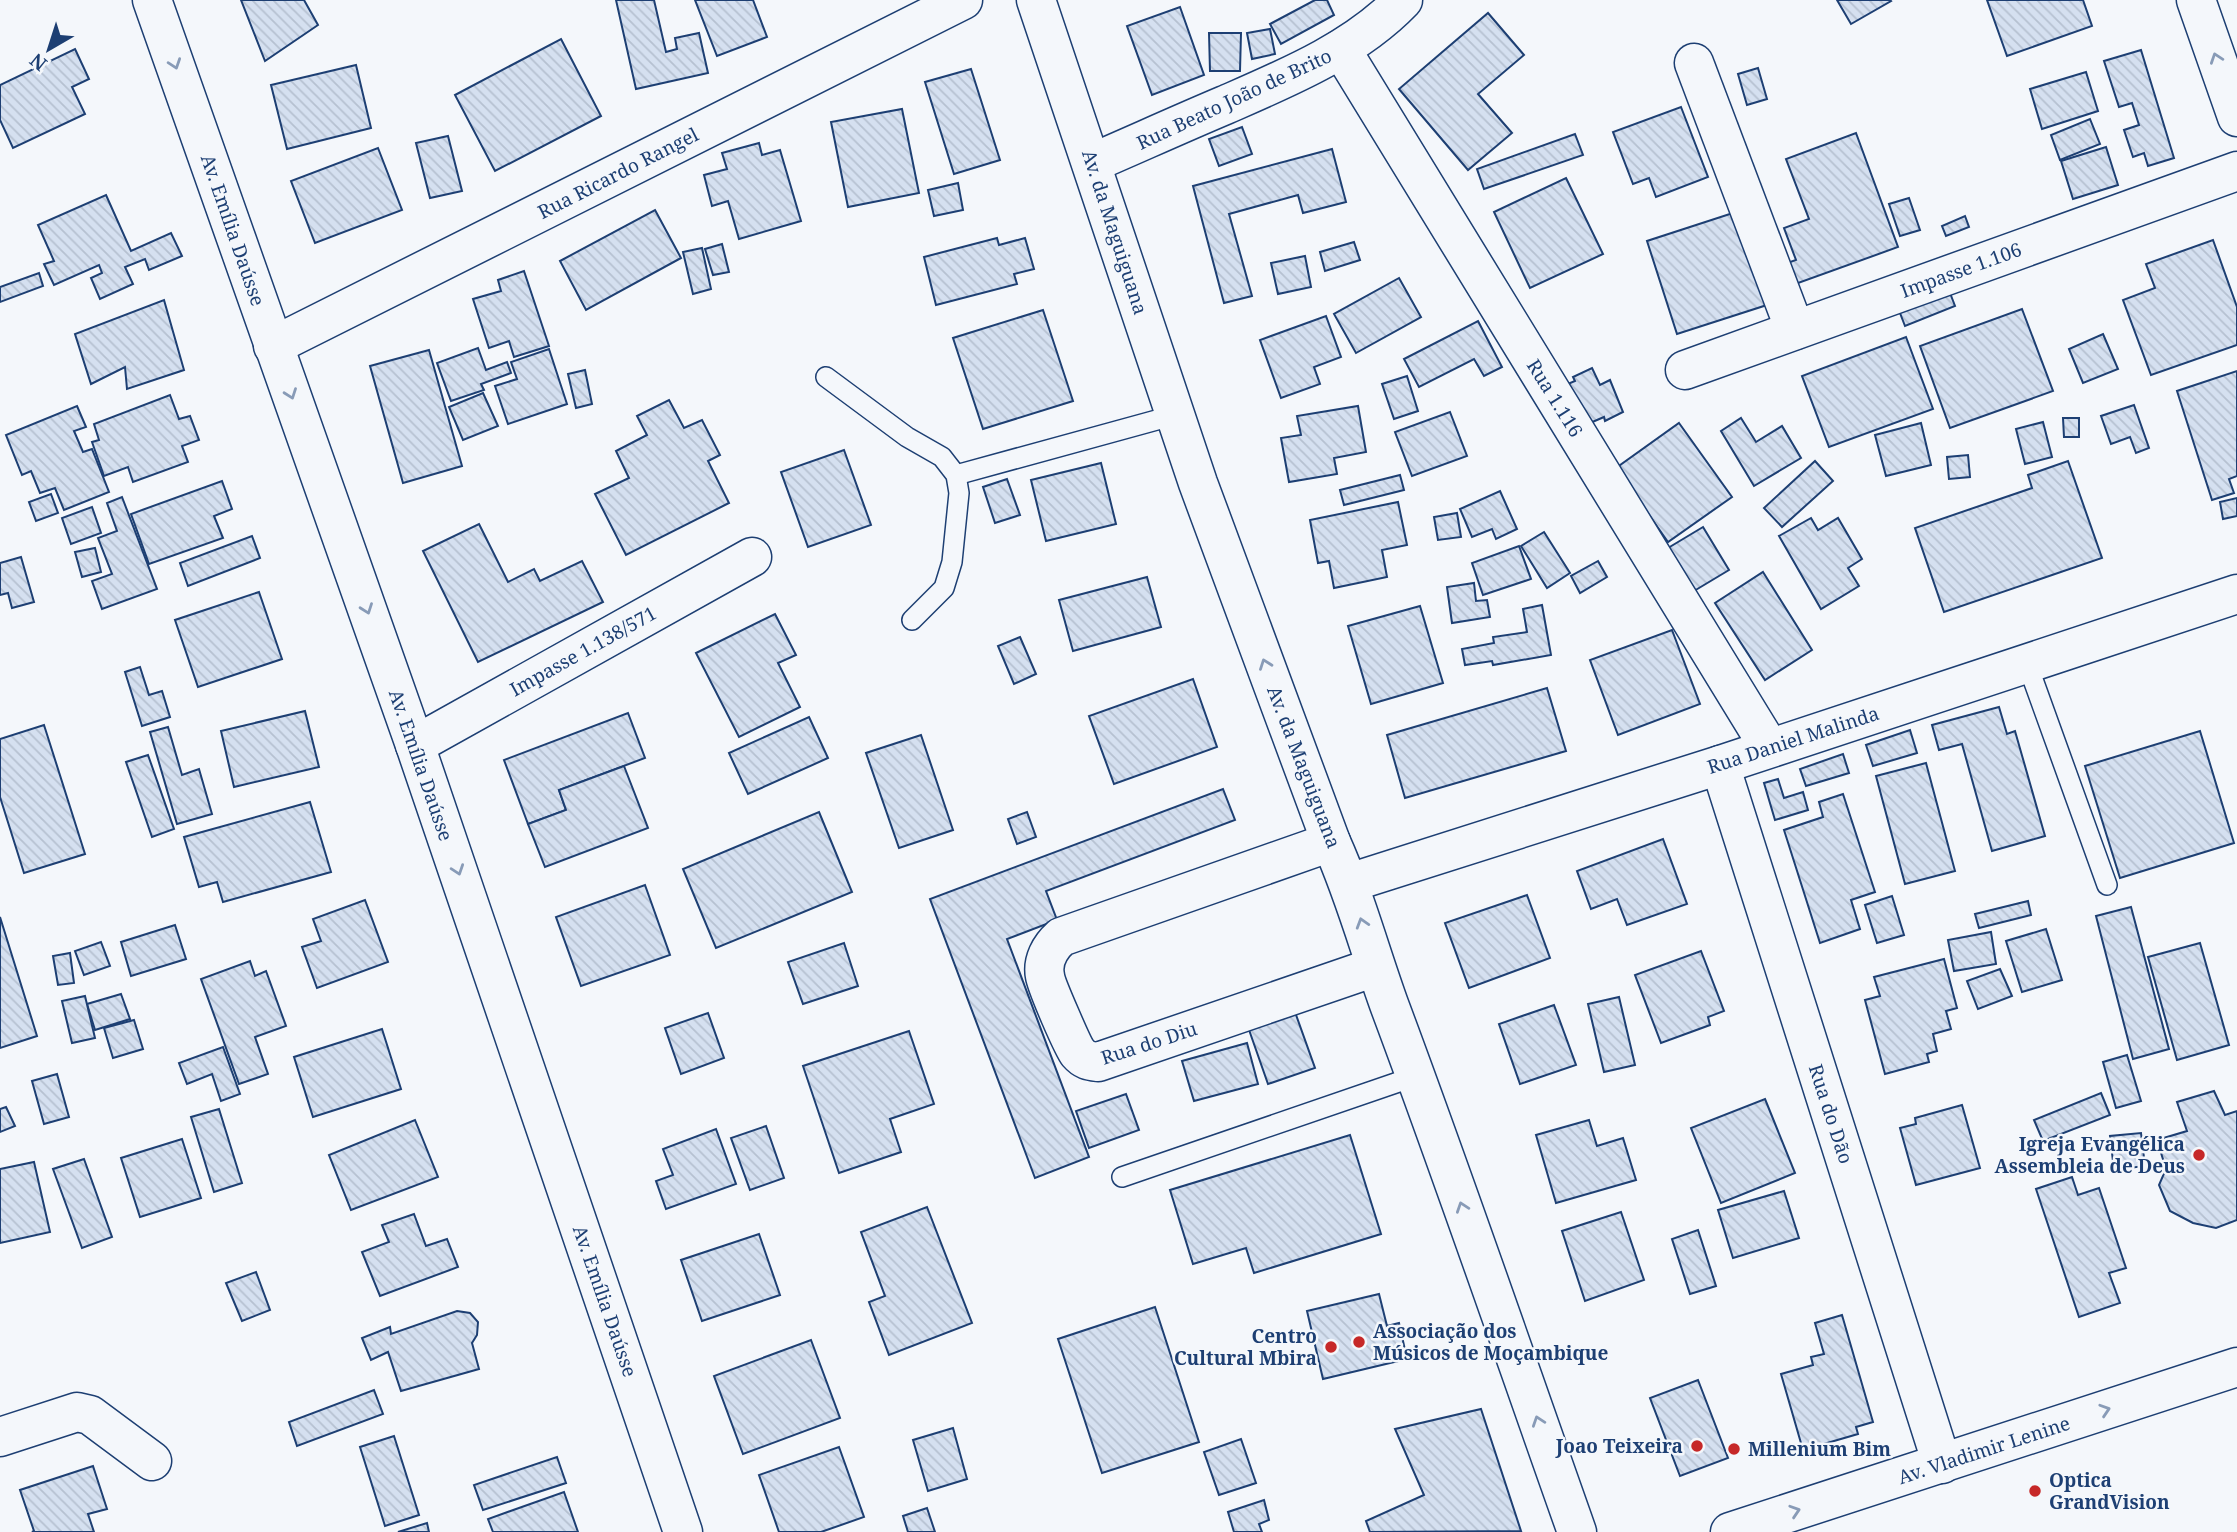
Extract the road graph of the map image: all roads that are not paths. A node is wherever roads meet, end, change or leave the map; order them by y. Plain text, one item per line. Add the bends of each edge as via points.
1 (152, 0) edge
2 (963, 0) edge
3 (1036, 0) edge
4 (1403, 0) edge
5 (2196, 0) edge
6 (1341, 49) junction
7 (1695, 63) dead end
8 (2237, 117) edge
9 (1092, 163) junction
10 (2237, 171) edge
11 (1795, 330) junction
12 (274, 345) junction
13 (1685, 370) dead end
14 (826, 377) dead end
15 (1175, 415) junction
16 (956, 475) junction
17 (752, 558) dead end
18 (2237, 594) edge
19 (912, 620) dead end
20 (2027, 663) junction
21 (415, 744) junction
22 (1769, 747) junction
23 (1720, 765) junction
24 (1331, 842) junction
25 (1349, 883) junction
26 (2107, 885) dead end
27 (1376, 967) junction
28 (1416, 1076) junction
29 (1122, 1177) dead end
30 (2237, 1367) edge
31 (0, 1437) edge
32 (152, 1461) dead end
33 (1942, 1464) junction
34 (683, 1532) edge
35 (1577, 1532) edge
36 (1730, 1532) edge

1 -> 12 street, Av. Emília Daússe
2 - 12 street, Rua Ricardo Rangel
3 - 9 street, Av. da Maguiguana
4 - 6 street, Rua Beato João de Brito
8 -> 5 street
6 - 9 street, Rua Beato João de Brito via 1273,84
6 - 22 street, Rua 1.116
7 - 11 street
9 - 15 street, Av. da Maguiguana
10 - 11 street, Impasse 1.106
11 - 13 street, Impasse 1.106
12 -> 21 street, Av. Emília Daússe
14 - 16 lane via 942,457
15 - 16 lane
24 -> 15 street, Av. da Maguiguana
16 - 19 lane via 959,493 952,562 944,588
17 - 21 street, Impasse 1.138/571
18 - 20 street, Rua Daniel Malinda
20 - 22 street, Rua Daniel Malinda
20 - 26 lane
21 -> 34 street, Av. Emília Daússe
22 - 23 street, Rua Daniel Malinda
23 - 25 street, Rua Daniel Malinda
23 - 33 street, Rua do Dão
24 - 25 street, Av. da Maguiguana
24 - 27 street, Rua do Diu via 1061,937 1051,946 1045,976 1074,1048 1087,1061 1098,1062
27 -> 25 street, Av. da Maguiguana
27 - 28 street, Av. da Maguiguana
28 - 29 lane
35 -> 28 street, Av. da Maguiguana
33 -> 30 street, Av. Vladimir Lenine
31 - 32 street via 77,1412 90,1415
36 -> 33 street, Av. Vladimir Lenine

